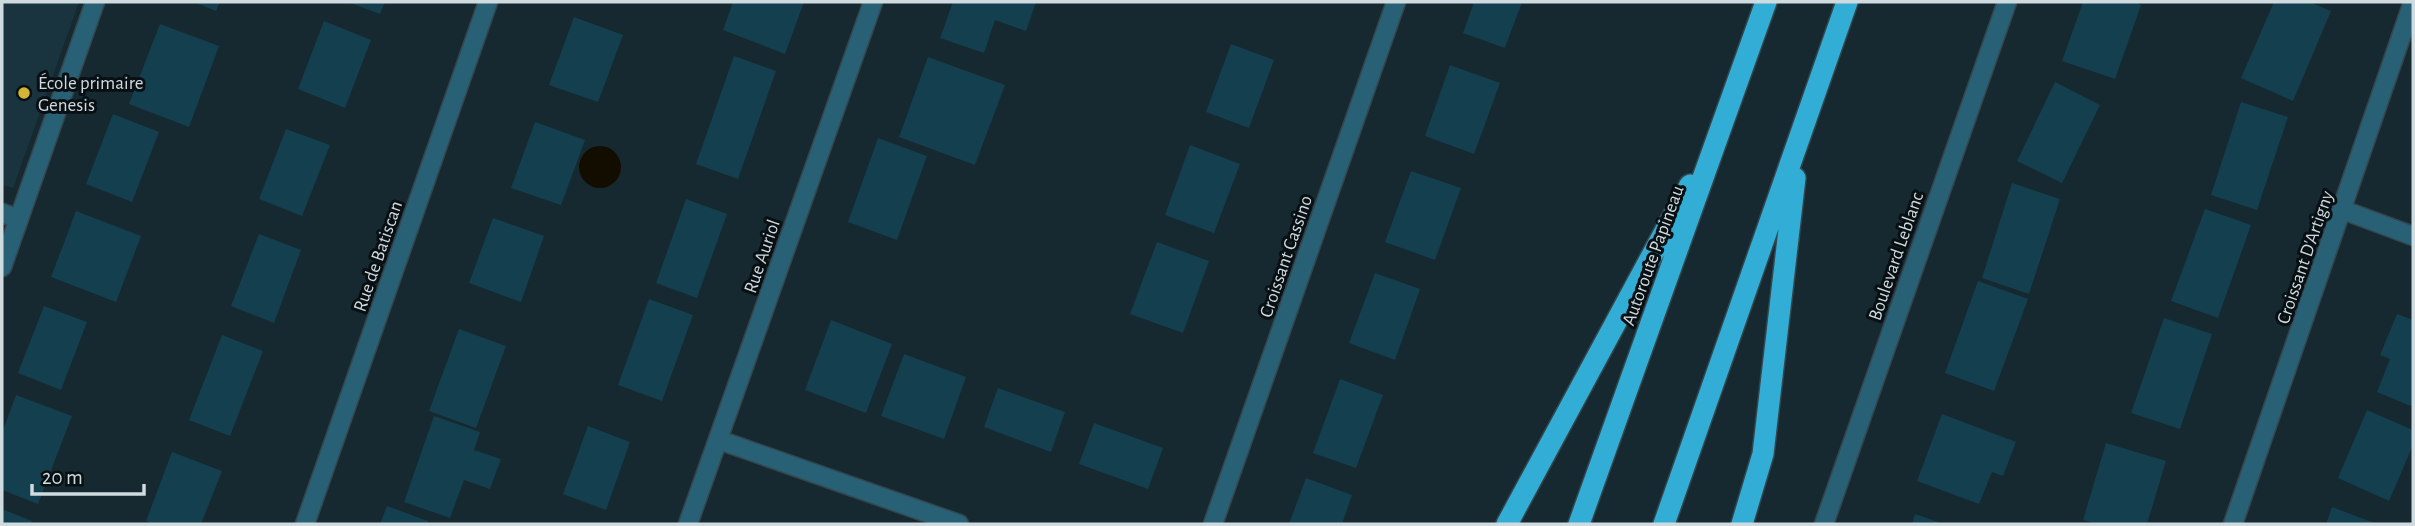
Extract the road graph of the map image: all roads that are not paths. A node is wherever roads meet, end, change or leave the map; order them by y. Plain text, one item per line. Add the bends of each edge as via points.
1 (95, 2) edge
2 (488, 2) edge
3 (873, 2) edge
4 (1396, 2) edge
5 (1766, 2) edge
6 (1847, 2) edge
7 (2007, 2) edge
8 (2413, 2) edge
9 (1724, 121) junction
10 (1799, 141) junction
11 (2343, 210) junction
12 (10, 216) edge
13 (2413, 236) edge
14 (2, 267) edge
15 (719, 440) junction
16 (305, 524) edge
17 (688, 524) edge
18 (959, 524) edge
19 (1213, 524) edge
20 (1507, 524) edge
21 (1579, 524) edge
22 (1664, 524) edge
23 (1742, 524) edge
24 (1824, 524) edge
25 (2233, 524) edge

1 - 12 street
2 - 16 street, Rue de Batiscan
3 - 15 street, Rue Auriol
4 - 19 street, Croissant Cassino
5 - 9 highway, Autoroute Papineau
6 - 10 highway
7 - 24 street, Boulevard Leblanc
8 - 11 street, Croissant D'Artigny
9 - 20 highway
9 - 21 highway, Autoroute Papineau
10 - 22 highway
10 - 23 highway via 1763,454
11 - 13 street
11 - 25 street, Croissant D'Artigny
12 - 14 street
15 - 17 street, Rue Auriol
15 - 18 street

